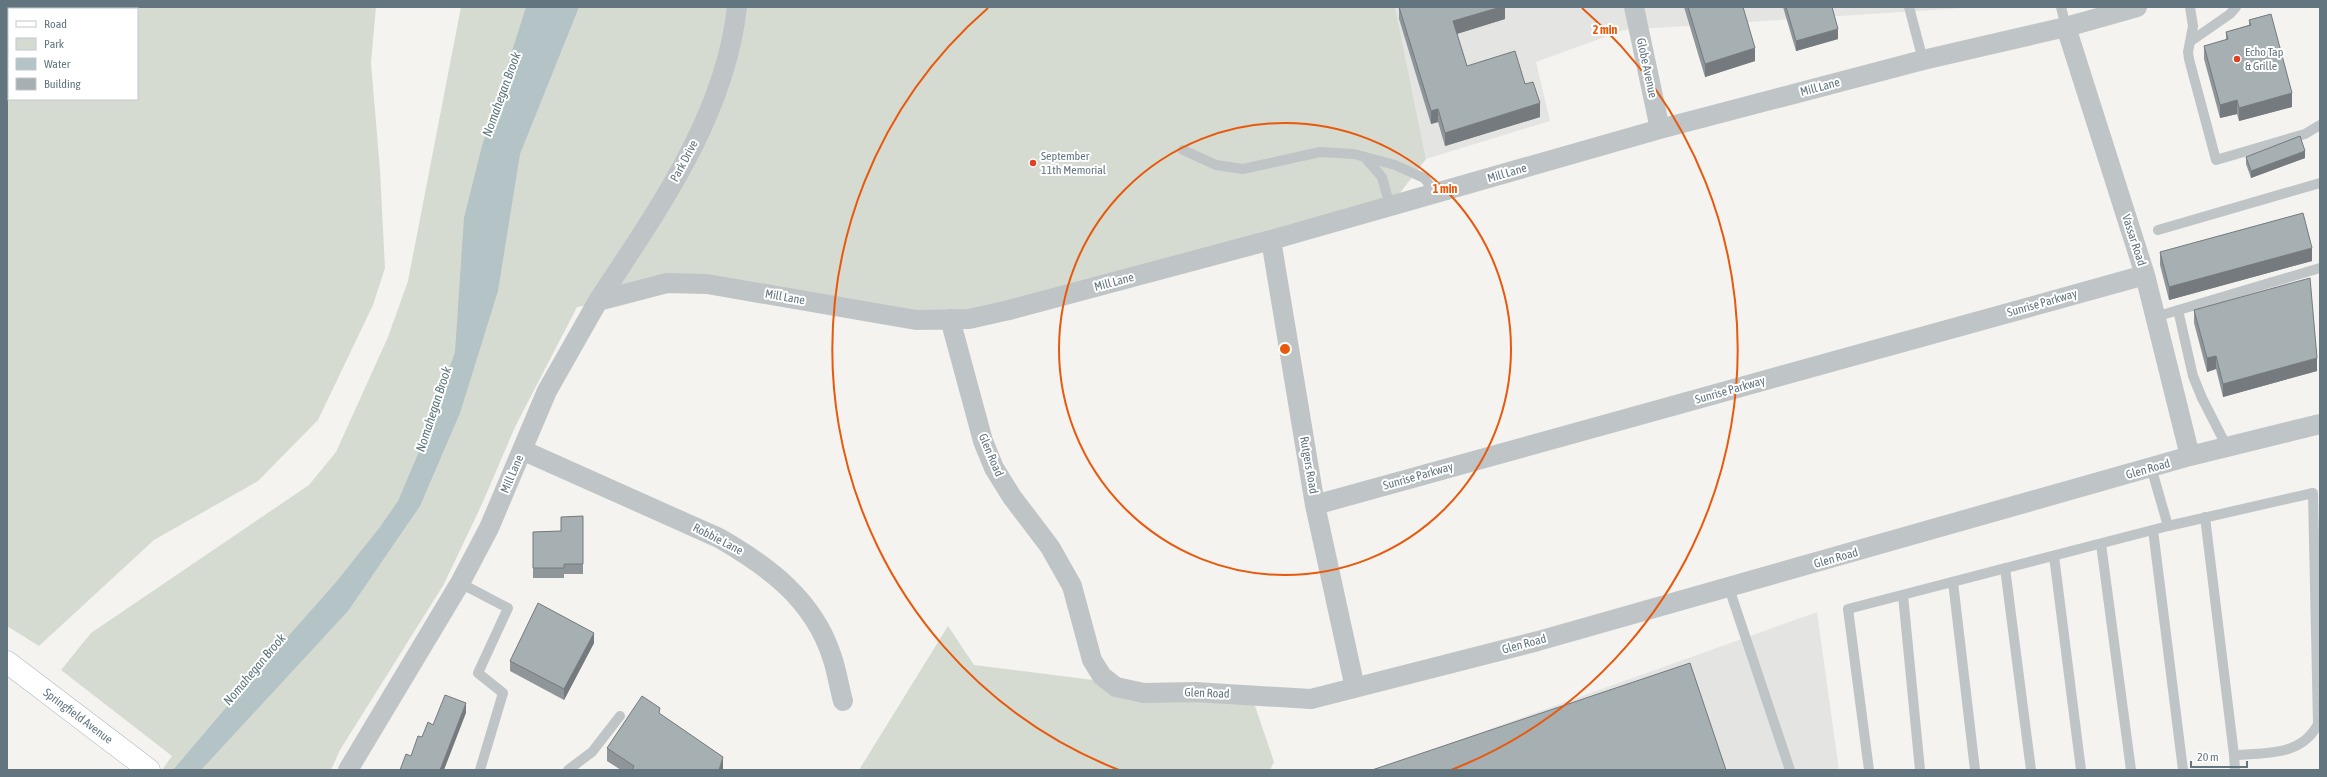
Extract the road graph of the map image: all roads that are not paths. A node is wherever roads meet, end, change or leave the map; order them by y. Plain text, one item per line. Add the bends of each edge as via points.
1 (737, 7) edge
2 (1634, 7) edge
3 (1909, 7) edge
4 (2061, 7) edge
5 (2137, 7) edge
6 (2190, 7) edge
7 (2236, 7) edge
8 (2066, 27) junction
9 (2191, 40) junction
10 (1923, 60) junction
11 (2320, 125) edge
12 (1660, 129) junction
13 (1183, 150) dead end
14 (1365, 159) junction
15 (2320, 183) edge
16 (1436, 193) junction
17 (1390, 206) junction
18 (2158, 230) dead end
19 (1271, 240) junction
20 (2320, 268) edge
21 (2145, 275) junction
22 (598, 301) junction
23 (2178, 310) junction
24 (2155, 317) junction
25 (950, 319) junction
26 (2320, 424) edge
27 (2227, 447) junction
28 (522, 450) junction
29 (2190, 456) junction
30 (2151, 468) junction
31 (1315, 505) junction
32 (2205, 517) junction
33 (2168, 526) junction
34 (2153, 530) junction
35 (2101, 544) junction
36 (2054, 556) junction
37 (2005, 568) junction
38 (1953, 582) junction
39 (460, 583) junction
40 (1729, 588) junction
41 (1903, 595) junction
42 (7, 662) edge
43 (1355, 688) junction
44 (843, 701) dead end
45 (620, 716) dead end
46 (2234, 755) junction
47 (149, 770) edge
48 (348, 770) edge
49 (480, 770) edge
50 (568, 770) edge
51 (1790, 770) edge
52 (1869, 770) edge
53 (1920, 770) edge
54 (1975, 770) edge
55 (2031, 770) edge
56 (2081, 770) edge
57 (2131, 770) edge
58 (2183, 770) edge
59 (2235, 770) edge

1 - 22 street, Park Drive via 728,57 716,95 690,151 658,210
2 - 12 street, Globe Avenue
3 - 10 lane
4 - 8 lane
5 - 8 street, Mill Lane
6 - 9 lane via 2193,26
7 - 9 lane via 2230,14
8 - 10 street, Mill Lane
8 - 21 street, Vassar Road
9 - 11 lane via 2189,59 2216,160 2305,134
10 - 12 street, Mill Lane
12 - 16 street, Mill Lane
13 - 14 lane via 1216,165 1243,169 1320,152 1354,154
14 - 16 lane via 1395,165 1424,178
14 - 17 lane via 1382,177
15 - 18 lane
16 - 17 street, Mill Lane
17 - 19 street, Mill Lane
19 - 25 street, Mill Lane via 1009,310 969,319
19 - 31 street, Rutgers Road
20 - 23 lane
21 - 24 street, Vassar Road
21 - 31 street, Sunrise Parkway
22 - 25 street, Mill Lane via 667,283 707,284 916,320
22 - 28 street, Mill Lane via 547,391
23 - 24 lane
23 - 27 lane via 2193,376
24 - 29 street, Vassar Road
25 - 43 street, Glen Road via 983,441 994,468 1012,497 1050,547 1072,586 1092,660 1102,676 1116,687 1144,693 1195,692 1311,700
26 - 27 street, Glen Road
27 - 29 street, Glen Road
28 - 39 street, Mill Lane via 489,528
28 - 44 street, Robbie Lane via 719,538 775,575 797,595 816,622 832,656
29 - 30 street, Glen Road
30 - 33 lane
30 - 40 street, Glen Road
31 - 43 street, Rutgers Road
32 - 33 lane
32 - 46 lane
32 - 46 lane via 2313,493 2318,724 2313,733 2292,748 2278,752
33 - 34 lane
34 - 35 lane
34 - 58 lane
35 - 36 lane
35 - 57 lane
36 - 37 lane
36 - 56 lane
37 - 38 lane
37 - 55 lane
38 - 41 lane
38 - 54 lane
39 - 48 street, Mill Lane
39 - 49 lane via 508,608 478,673 503,693
40 - 43 street, Glen Road
40 - 51 lane
41 - 52 lane via 1848,609
41 - 53 lane
42 - 47 main road, Springfield Avenue
45 - 50 lane via 592,752
46 - 59 lane

